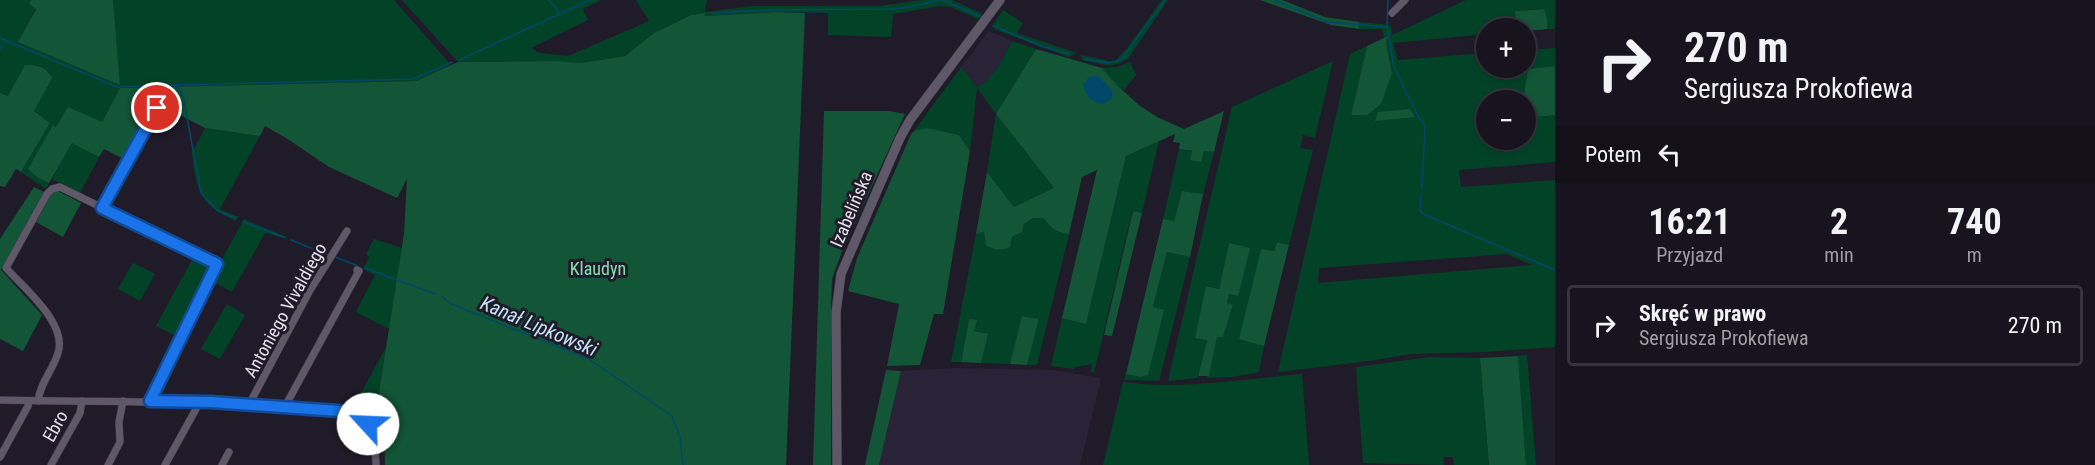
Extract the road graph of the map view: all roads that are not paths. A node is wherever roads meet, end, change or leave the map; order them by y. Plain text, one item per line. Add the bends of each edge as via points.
1 (1000, 0) edge
2 (1405, 0) edge
3 (1392, 13) dead end
4 (157, 108) dead end
5 (102, 208) junction
6 (347, 231) dead end
7 (357, 270) dead end
8 (0, 400) edge
9 (29, 401) junction
10 (38, 401) junction
11 (82, 401) junction
12 (123, 401) junction
13 (150, 401) junction
14 (196, 402) junction
15 (252, 405) junction
16 (287, 407) junction
17 (229, 453) dead end
18 (0, 456) edge
19 (51, 465) edge
20 (108, 465) edge
21 (165, 465) edge
22 (222, 465) edge
23 (376, 465) edge
24 (837, 465) edge

1 - 24 street, Izabelińska via 910,120 841,274 836,312
2 - 3 street
4 - 5 street
5 - 10 street via 60,187 52,189 6,268 50,316 59,337 58,353
5 - 13 street via 217,264
6 - 15 street, Antoniego Vivaldiego via 309,292
7 - 16 street via 360,271
8 - 9 street
9 - 10 street
9 - 18 street
10 - 11 street
11 - 12 street
11 - 19 street, Ebro via 80,413
12 - 13 street
12 - 20 street via 120,442
13 - 14 street
14 - 15 street
14 - 21 street via 196,409
15 - 16 street
16 - 23 street via 354,414 373,432
17 - 22 street

